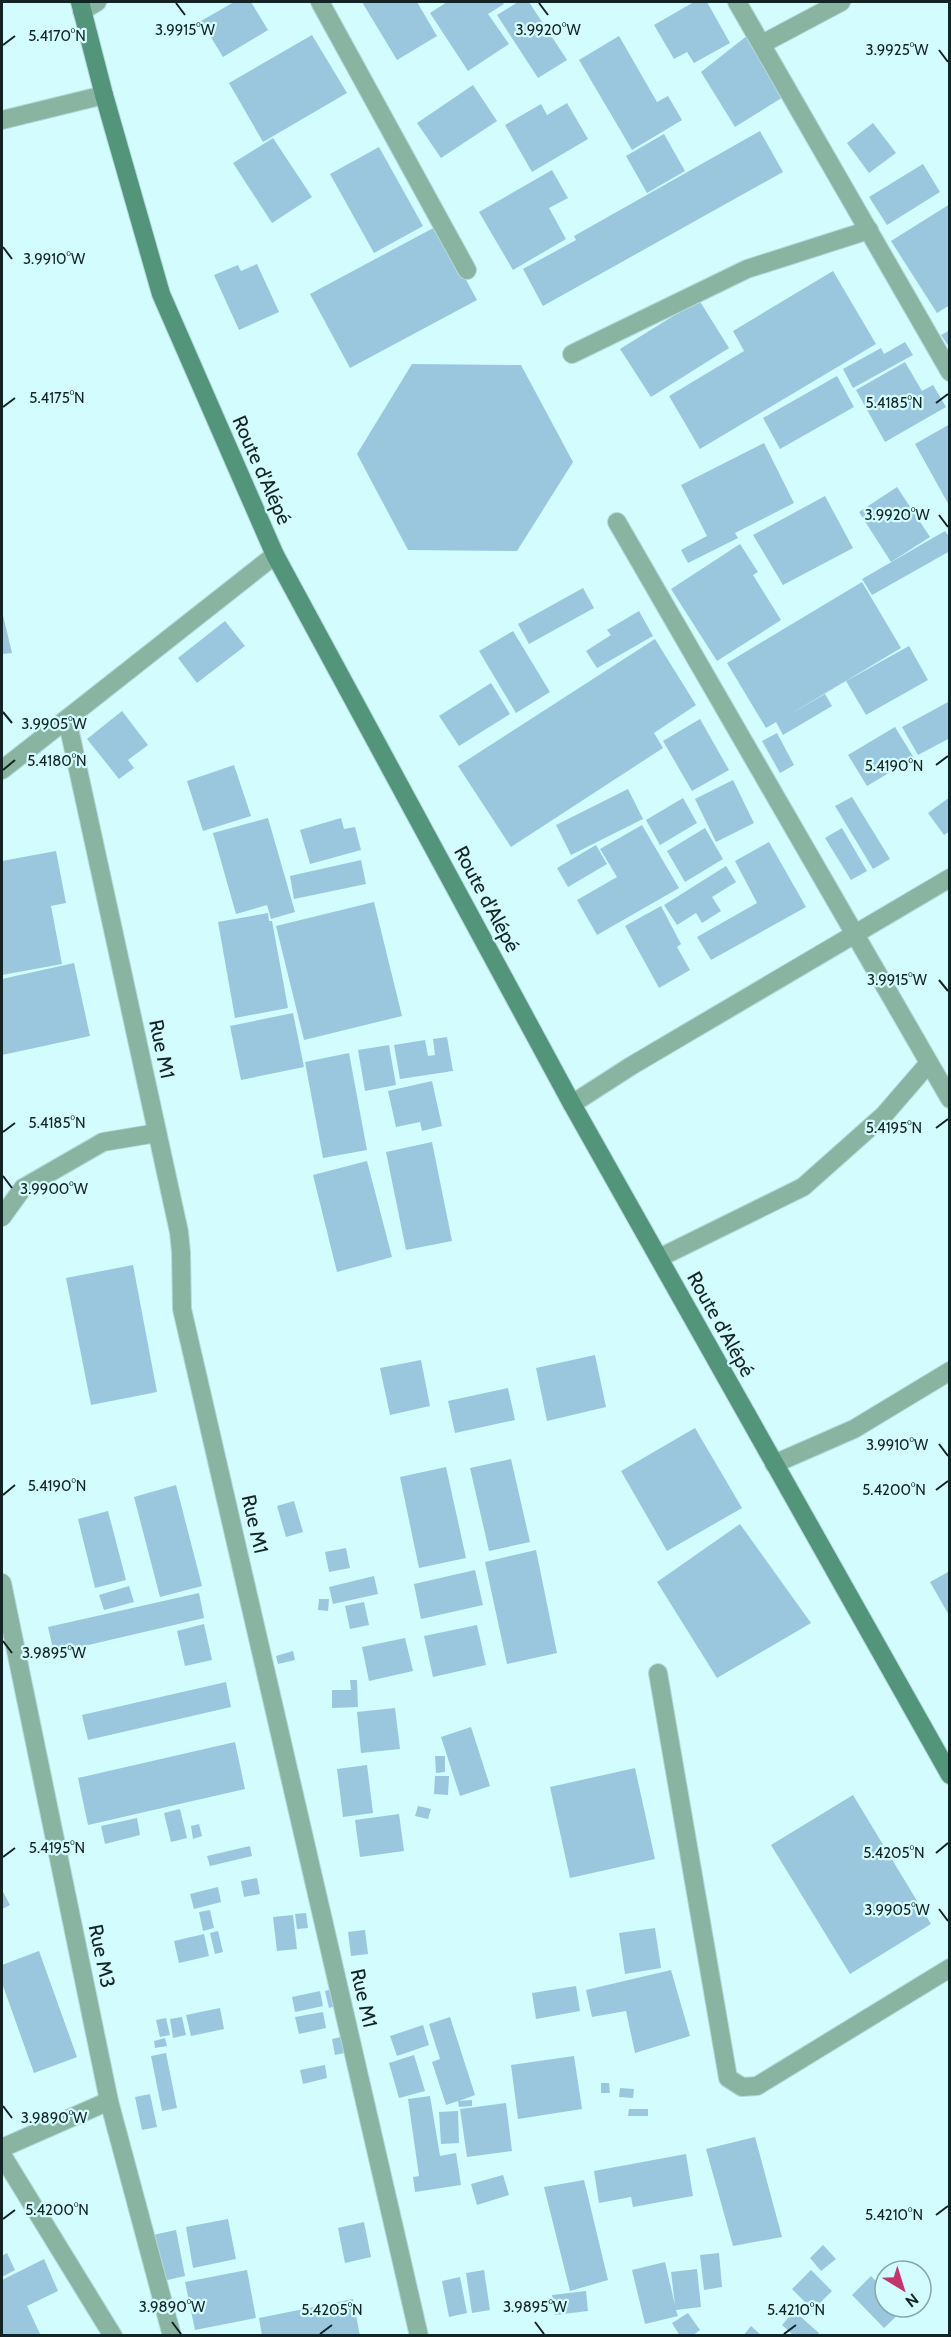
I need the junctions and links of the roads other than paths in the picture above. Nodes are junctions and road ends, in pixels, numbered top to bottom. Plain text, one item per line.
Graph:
1 (320, 2) edge
2 (737, 2) edge
3 (841, 2) edge
4 (86, 5) edge
5 (762, 44) junction
6 (104, 95) junction
7 (2, 120) edge
8 (868, 231) junction
9 (467, 270) dead end
10 (572, 354) dead end
11 (950, 372) edge
12 (617, 522) dead end
13 (275, 555) junction
14 (67, 720) junction
15 (2, 770) edge
16 (950, 878) edge
17 (854, 934) junction
18 (929, 1063) junction
19 (950, 1099) edge
20 (572, 1104) junction
21 (157, 1133) junction
22 (2, 1216) edge
23 (659, 1258) junction
24 (950, 1371) edge
25 (774, 1464) junction
26 (2, 1583) edge
27 (658, 1673) dead end
28 (950, 1775) edge
29 (950, 1968) edge
30 (109, 2101) junction
31 (2, 2148) edge
32 (2, 2155) edge
33 (113, 2336) edge
34 (172, 2336) edge
35 (419, 2336) edge

1 - 9 street
2 - 5 street
3 - 5 street
4 - 6 main road, Route d'Alépé
5 - 8 street
6 - 7 street
6 - 13 main road, Route d'Alépé
8 - 10 street
8 - 11 street
12 - 17 street
13 - 14 street
13 - 20 main road, Route d'Alépé
14 - 15 street
14 - 21 street, Rue M1
16 - 17 street
17 - 18 street
17 - 20 street
18 - 19 street
18 - 23 street
20 - 23 main road, Route d'Alépé
21 - 22 street
21 - 35 street, Rue M1
23 - 25 main road, Route d'Alépé
24 - 25 street
25 - 28 main road, Route d'Alépé
26 - 30 street, Rue M3
27 - 29 street
30 - 31 street
30 - 34 street, Rue M3
32 - 33 street

